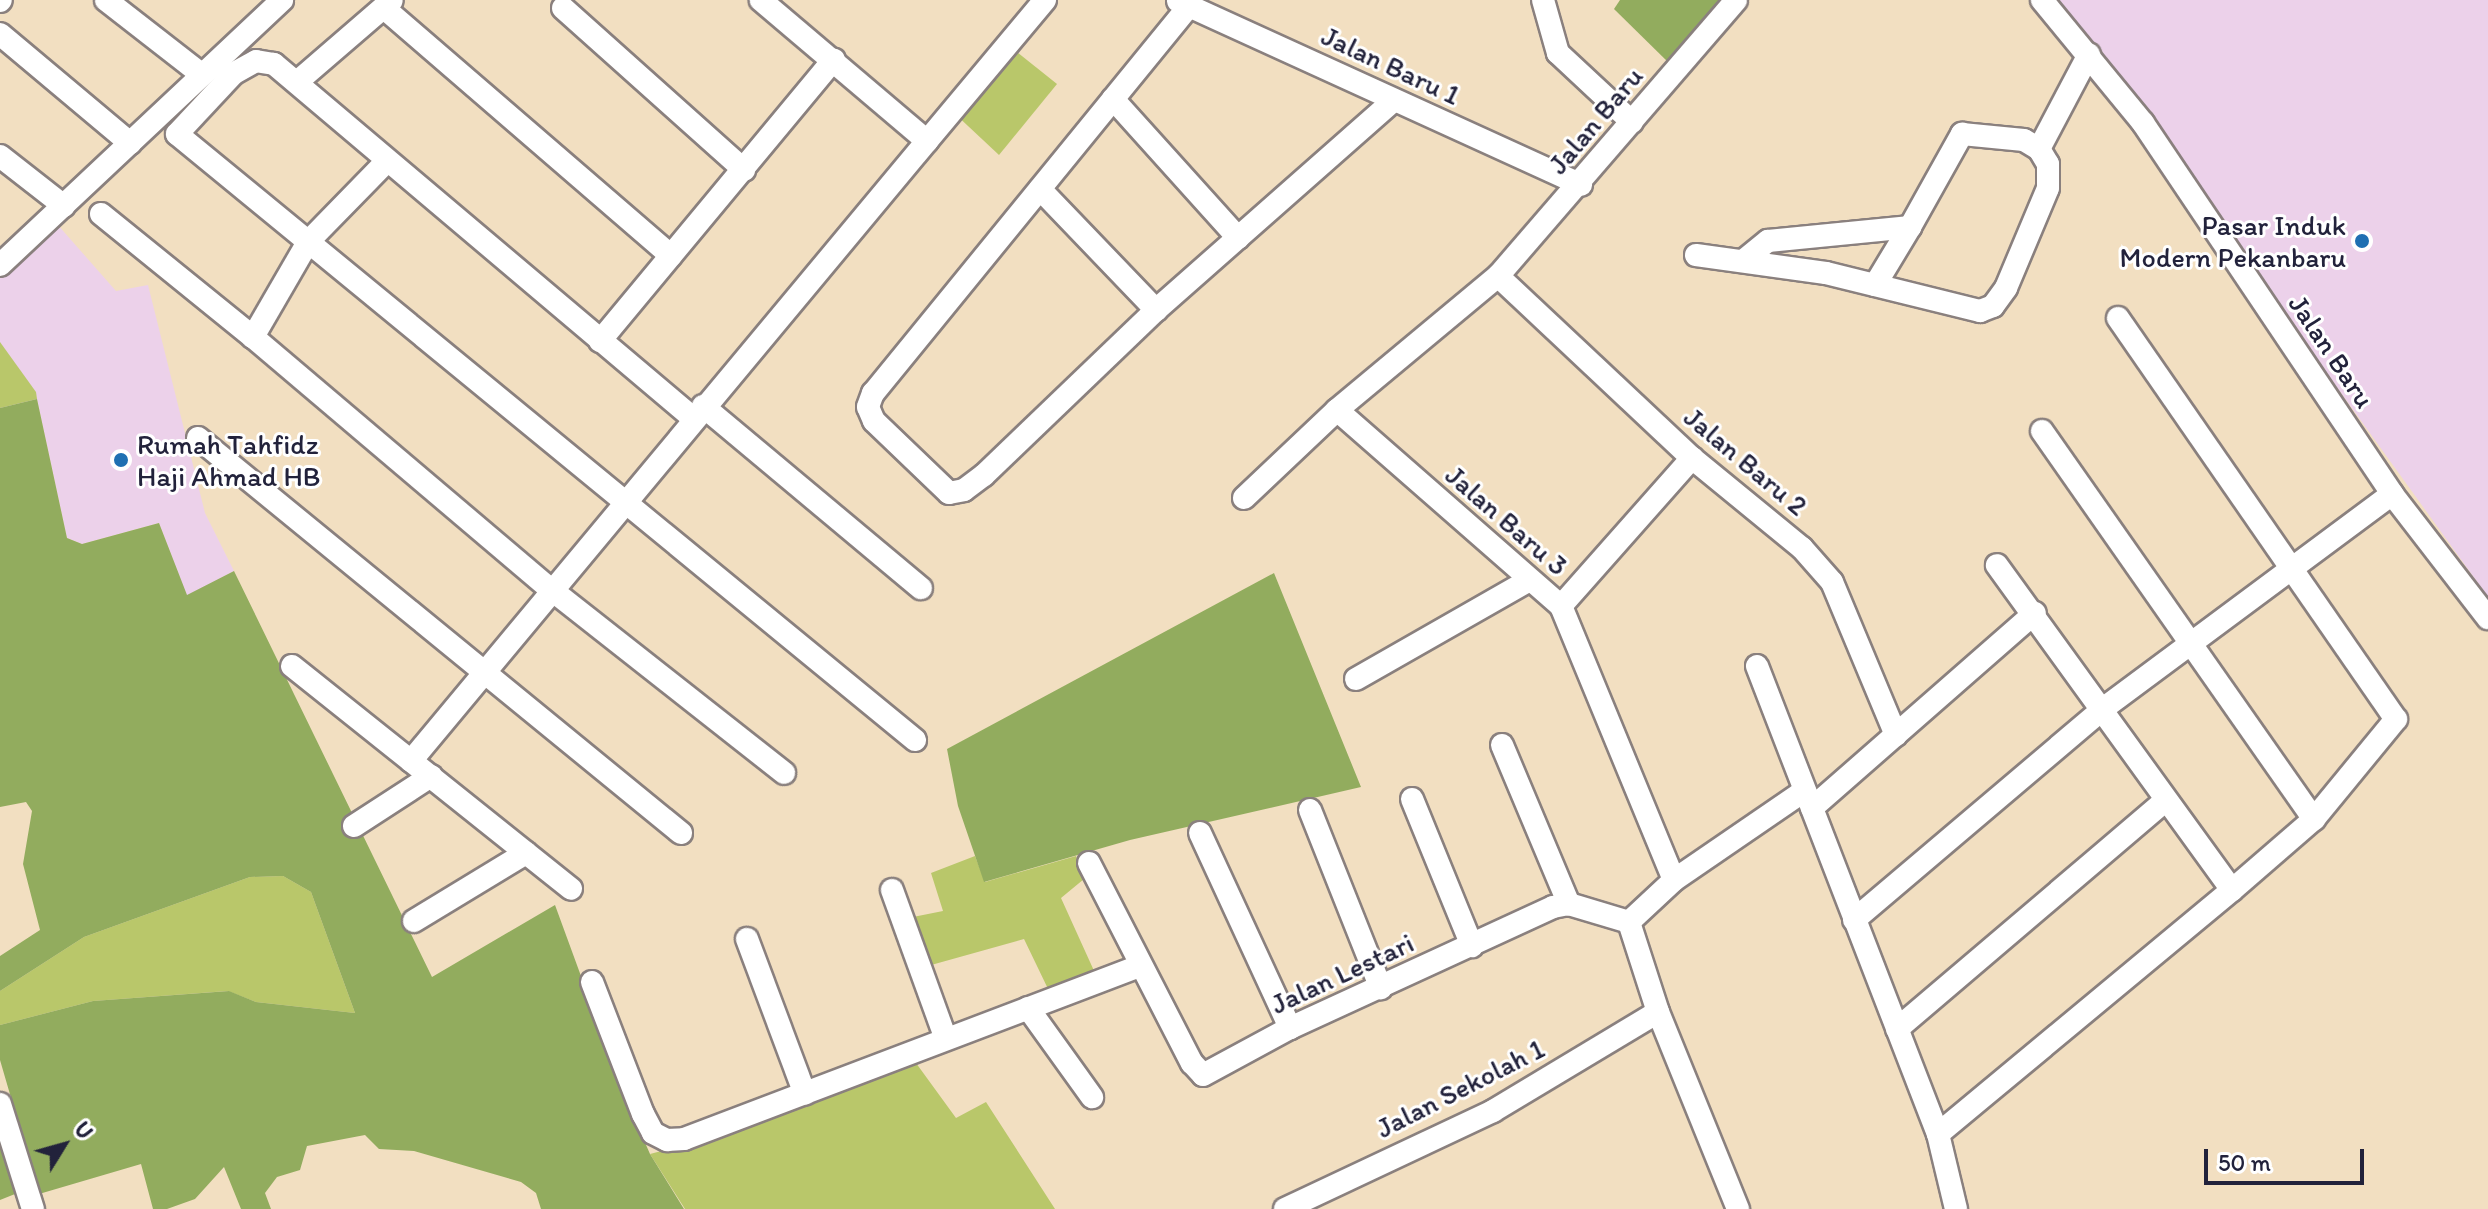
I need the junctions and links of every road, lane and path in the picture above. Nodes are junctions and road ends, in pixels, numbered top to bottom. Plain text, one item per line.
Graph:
1 (106, 0) edge
2 (761, 0) edge
3 (1045, 0) edge
4 (1543, 0) edge
5 (1736, 0) edge
6 (2042, 0) edge
7 (274, 3) edge
8 (1183, 3) edge
9 (388, 4) edge
10 (563, 8) dead end
11 (0, 34) edge
12 (2089, 54) junction
13 (834, 59) junction
14 (201, 74) junction
15 (297, 82) junction
16 (1113, 99) junction
17 (1394, 100) junction
18 (1632, 122) junction
19 (927, 141) junction
20 (130, 143) junction
21 (2039, 149) junction
22 (0, 156) edge
23 (386, 162) junction
24 (744, 170) junction
25 (1581, 185) junction
26 (1040, 189) junction
27 (64, 206) junction
28 (101, 214) dead end
29 (1910, 227) junction
30 (1238, 238) junction
31 (308, 242) junction
32 (1696, 255) dead end
33 (671, 256) junction
34 (1743, 261) junction
35 (0, 265) edge
36 (1498, 276) junction
37 (1875, 285) junction
38 (1156, 310) junction
39 (2118, 318) dead end
40 (253, 337) junction
41 (600, 341) junction
42 (1337, 410) junction
43 (698, 412) junction
44 (2042, 431) dead end
45 (198, 438) dead end
46 (1692, 458) junction
47 (2392, 494) junction
48 (1244, 498) dead end
49 (623, 504) junction
50 (1997, 565) dead end
51 (2292, 572) junction
52 (1528, 581) junction
53 (921, 588) dead end
54 (553, 591) junction
55 (1561, 606) junction
56 (2035, 613) junction
57 (2488, 618) edge
58 (2192, 640) junction
59 (292, 666) dead end
60 (1757, 666) dead end
61 (486, 674) junction
62 (1356, 679) dead end
63 (2104, 708) junction
64 (1896, 735) junction
65 (915, 740) dead end
66 (1502, 745) dead end
67 (411, 761) junction
68 (784, 773) dead end
69 (431, 776) junction
70 (1412, 799) dead end
71 (1808, 800) junction
72 (2166, 800) junction
73 (1310, 810) dead end
74 (2314, 819) junction
75 (354, 826) dead end
76 (681, 833) dead end
77 (1200, 833) dead end
78 (526, 853) junction
79 (1089, 863) dead end
80 (1674, 880) junction
81 (571, 889) dead end
82 (892, 890) dead end
83 (2232, 890) junction
84 (1569, 904) junction
85 (1854, 920) junction
86 (414, 921) dead end
87 (1629, 922) junction
88 (747, 939) dead end
89 (1472, 946) junction
90 (1140, 966) junction
91 (592, 982) dead end
92 (1381, 988) junction
93 (1028, 1008) junction
94 (1658, 1012) junction
95 (1290, 1028) junction
96 (1897, 1029) junction
97 (946, 1039) junction
98 (805, 1094) junction
99 (1092, 1097) dead end
100 (0, 1104) edge
101 (1938, 1134) junction
102 (1950, 1206) edge
103 (33, 1209) edge
104 (1285, 1209) edge
105 (1738, 1209) edge

1 - 14 street
2 - 13 street
3 - 19 street
4 - 18 street
5 - 18 street, Jalan Baru
6 - 12 street, Jalan Baru
7 - 14 street
8 - 16 street
8 - 17 street, Jalan Baru 1
9 - 15 street
9 - 33 street
10 - 24 street
11 - 20 street
12 - 21 street
12 - 47 street, Jalan Baru
13 - 19 street
13 - 24 street
14 - 20 street
15 - 23 street
15 - 31 street
16 - 26 street
16 - 30 street
17 - 25 street, Jalan Baru 1
17 - 30 street
18 - 25 street, Jalan Baru
19 - 43 street
20 - 27 street
21 - 29 street
21 - 37 street
22 - 27 street
23 - 31 street
23 - 41 street
24 - 33 street
25 - 36 street, Jalan Baru
26 - 38 street
26 - 38 street
27 - 35 street
28 - 40 street
29 - 34 street
29 - 37 street
30 - 38 street
31 - 40 street
31 - 49 street
32 - 34 street
33 - 41 street
34 - 37 street
36 - 42 street, Jalan Baru
36 - 46 street, Jalan Baru 2
39 - 51 street
40 - 54 street
41 - 43 street
42 - 48 street, Jalan Baru
42 - 52 street, Jalan Baru 3
43 - 49 street
43 - 53 street
44 - 58 street
45 - 61 street
46 - 55 street
46 - 64 street, Jalan Baru 2
47 - 51 street
47 - 57 street, Jalan Baru
49 - 54 street
49 - 65 street
50 - 56 street
51 - 58 street
51 - 74 street
52 - 55 street, Jalan Baru 3
52 - 62 street
54 - 61 street
54 - 68 street
55 - 80 street, Jalan Baru 3
56 - 63 street
56 - 64 street
58 - 63 street
58 - 74 street
59 - 67 street
60 - 71 street
61 - 67 street
61 - 76 street
63 - 72 street
63 - 85 street
64 - 71 street
66 - 84 street
67 - 69 street
69 - 75 street
69 - 78 street
70 - 89 street
71 - 80 street
71 - 85 street
72 - 83 street
72 - 96 street
73 - 92 street
74 - 83 street
77 - 95 street
78 - 81 street
78 - 86 street
79 - 90 street
80 - 87 street
82 - 97 street
83 - 101 street
84 - 87 street
84 - 89 street, Jalan Lestari
85 - 96 street
87 - 94 street
88 - 98 street
89 - 92 street, Jalan Lestari
90 - 93 street
90 - 95 street, Jalan Lestari
91 - 98 street
92 - 95 street, Jalan Lestari
93 - 97 street
93 - 99 street
94 - 104 street, Jalan Sekolah 1
94 - 105 street
96 - 101 street
97 - 98 street
100 - 103 street
101 - 102 street

